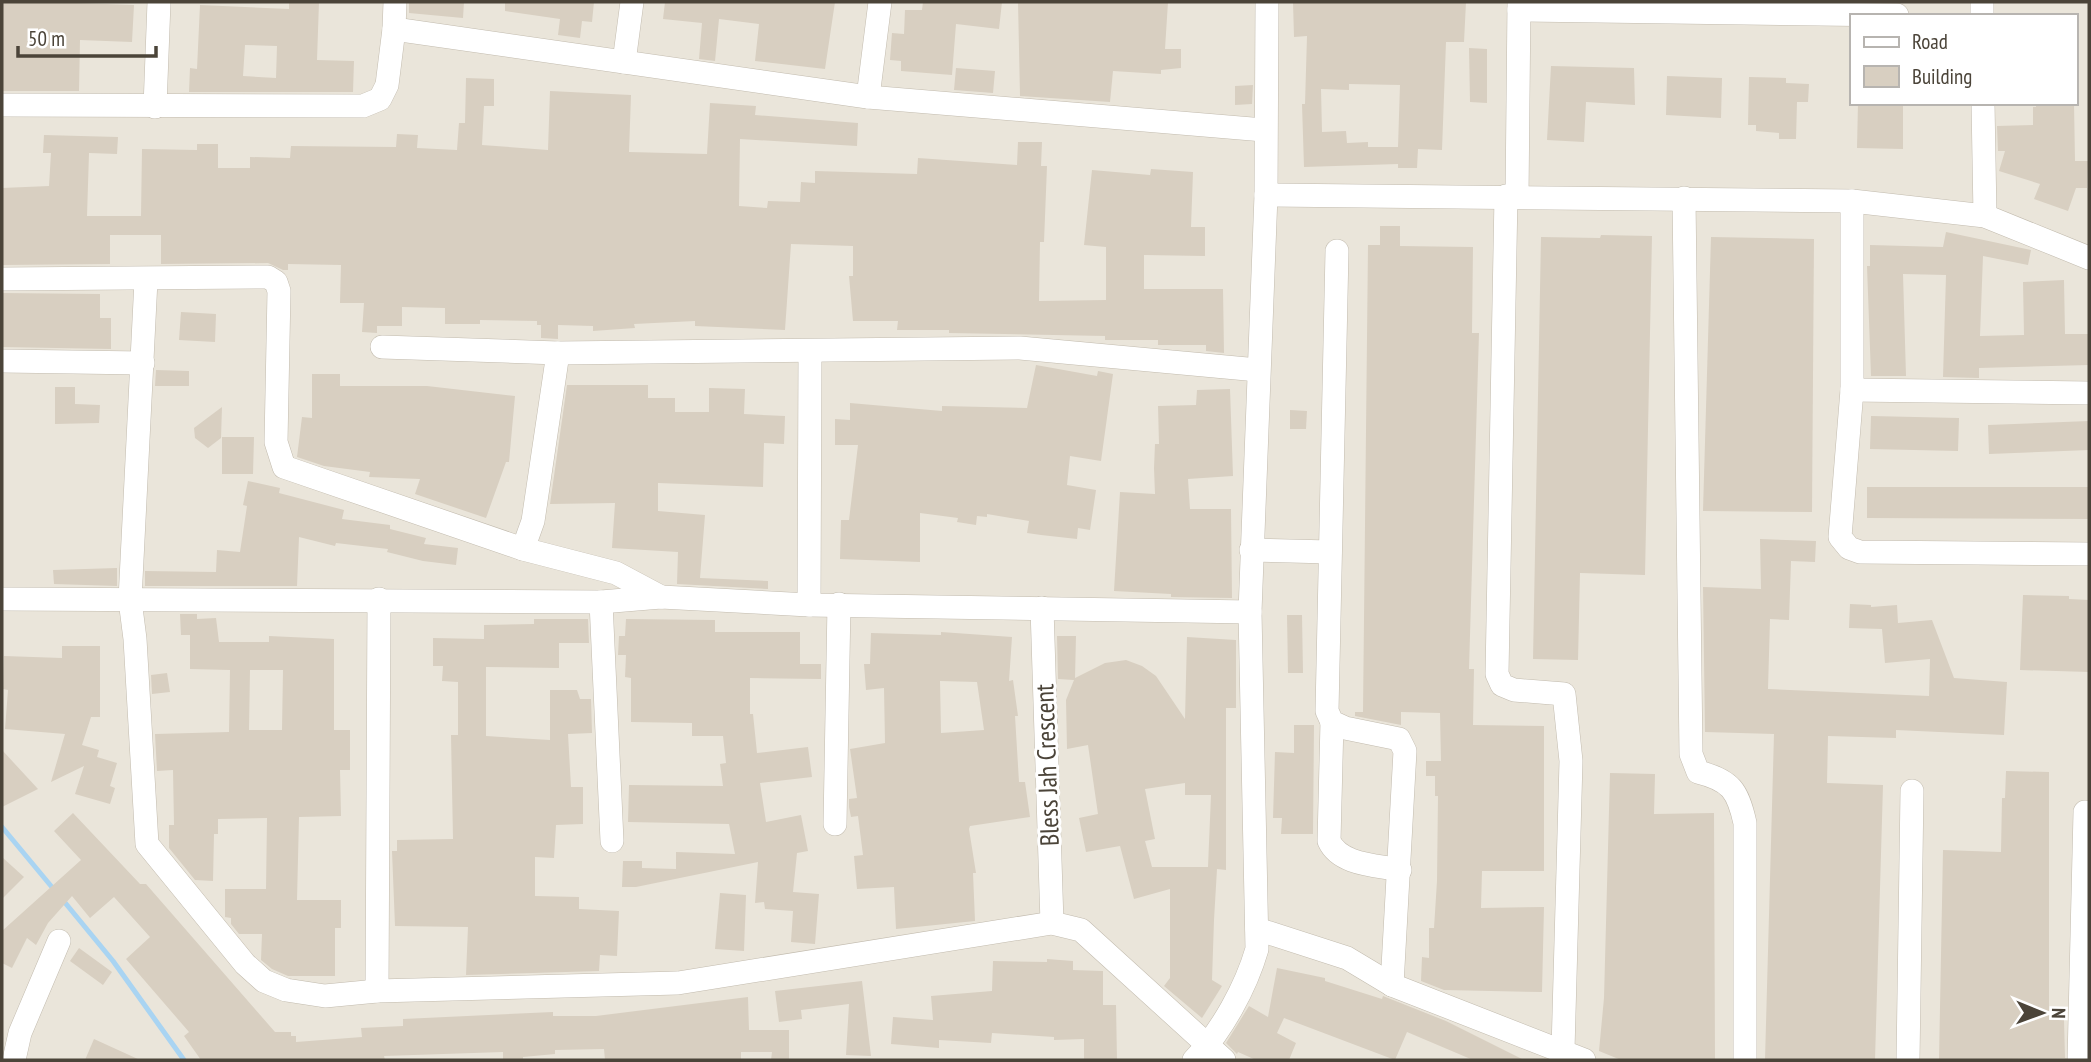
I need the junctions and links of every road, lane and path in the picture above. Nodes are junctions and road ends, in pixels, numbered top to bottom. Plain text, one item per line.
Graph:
1 (159, 2) edge
2 (395, 2) edge
3 (632, 2) edge
4 (880, 2) edge
5 (1267, 2) edge
6 (1519, 6) edge
7 (1855, 14) edge
8 (394, 29) junction
9 (624, 62) junction
10 (868, 97) junction
11 (2, 105) edge
12 (1983, 105) edge
13 (155, 107) junction
14 (1264, 130) junction
15 (1266, 195) junction
16 (1512, 196) junction
17 (1684, 198) junction
18 (1852, 201) junction
19 (1985, 216) junction
20 (1337, 251) dead end
21 (2089, 258) edge
22 (2, 279) edge
23 (146, 280) junction
24 (382, 347) dead end
25 (810, 352) junction
26 (558, 354) junction
27 (2, 361) edge
28 (143, 363) junction
29 (1258, 370) junction
30 (1852, 390) junction
31 (2089, 393) edge
32 (523, 549) junction
33 (1251, 550) junction
34 (1330, 552) junction
35 (2089, 554) edge
36 (661, 597) junction
37 (2, 599) edge
38 (379, 599) junction
39 (130, 600) junction
40 (601, 602) junction
41 (839, 604) junction
42 (809, 605) junction
43 (1042, 608) junction
44 (1250, 612) junction
45 (1332, 722) junction
46 (1912, 791) dead end
47 (2089, 813) edge
48 (835, 824) dead end
49 (612, 841) dead end
50 (1400, 870) junction
51 (1052, 923) junction
52 (1257, 929) junction
53 (59, 941) dead end
54 (1392, 985) junction
55 (377, 991) junction
56 (1563, 1050) junction
57 (1209, 1055) edge
58 (14, 1060) edge
59 (1584, 1060) edge
60 (1745, 1060) edge
61 (1908, 1060) edge
62 (2079, 1060) edge

1 - 13 street
2 - 8 street
3 - 9 street
4 - 10 street
5 - 14 street
6 - 7 street
6 - 16 street
8 - 9 street
8 - 13 street
9 - 10 street
10 - 14 street
11 - 13 street
12 - 19 street
14 - 15 street
15 - 16 street
15 - 29 street
16 - 17 street
16 - 56 street
17 - 18 street
17 - 60 street
18 - 19 street
18 - 30 street
19 - 21 street
20 - 34 street
22 - 23 street
23 - 28 street
23 - 32 street
24 - 26 street
25 - 26 street
25 - 29 street
25 - 42 street
26 - 32 street
27 - 28 street
28 - 39 street
29 - 33 street
30 - 31 street
30 - 35 street
32 - 36 street
33 - 34 street
33 - 44 street
34 - 45 street
36 - 40 street
36 - 42 street
37 - 39 street
38 - 39 street
38 - 40 street
38 - 55 street
39 - 55 street
40 - 49 street
41 - 42 street
41 - 43 street
41 - 48 street
43 - 44 street
43 - 51 street, Bless Jah Crescent
44 - 52 street
45 - 50 street
45 - 50 street
46 - 61 street
47 - 62 street
50 - 54 street
51 - 55 street
51 - 57 street
52 - 54 street
52 - 57 street
53 - 58 street
54 - 56 street
56 - 59 street

